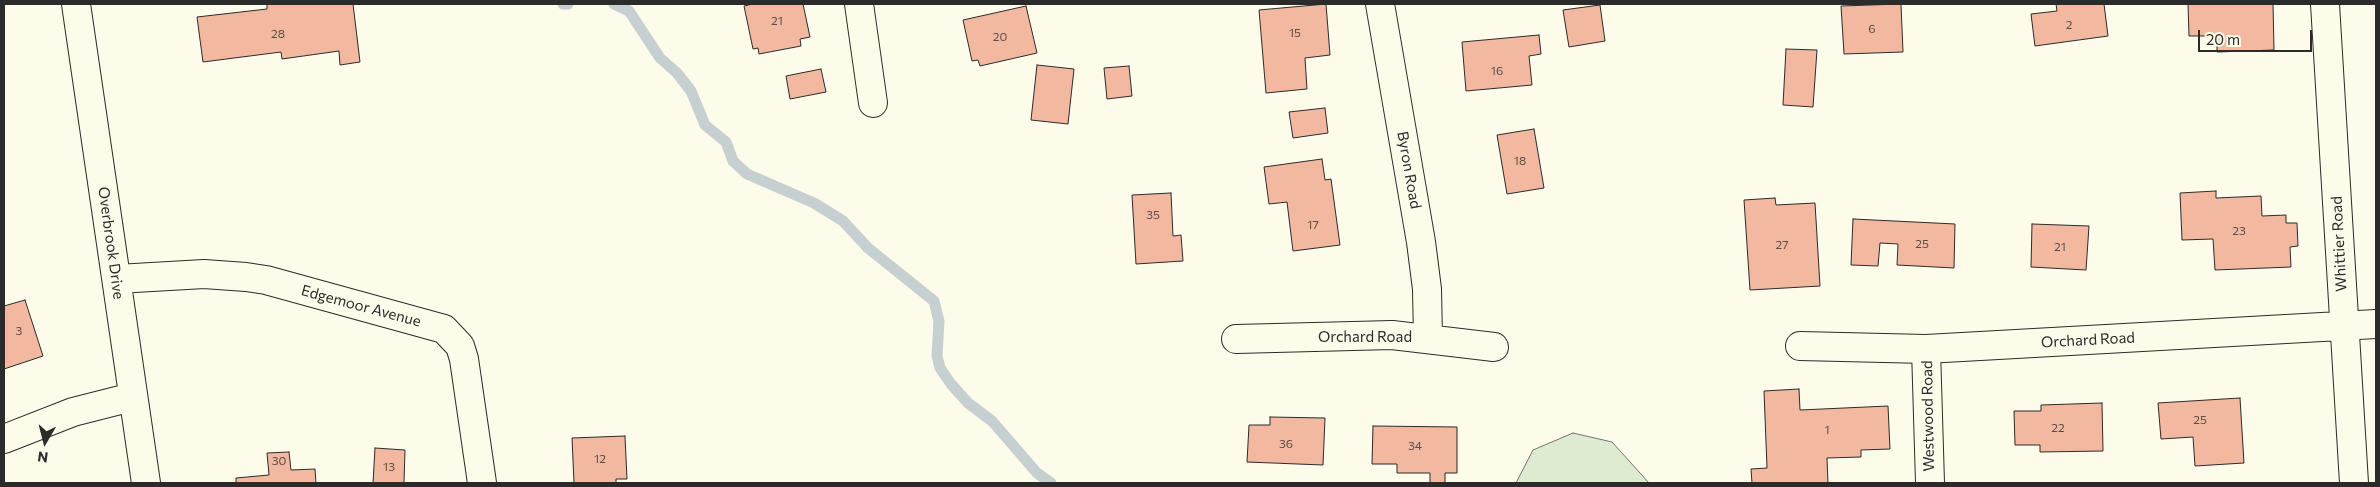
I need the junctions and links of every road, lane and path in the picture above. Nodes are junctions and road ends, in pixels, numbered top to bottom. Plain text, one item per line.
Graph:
1 (76, 4) edge
2 (859, 4) edge
3 (1380, 4) edge
4 (2325, 4) edge
5 (873, 104) dead end
6 (117, 279) junction
7 (2376, 324) edge
8 (2343, 326) junction
9 (1428, 338) junction
10 (1236, 339) dead end
11 (1494, 346) dead end
12 (1800, 346) dead end
13 (1926, 348) junction
14 (132, 397) junction
15 (4, 439) edge
16 (146, 483) edge
17 (482, 483) edge
18 (1930, 483) edge
19 (2354, 483) edge

1 - 6 street, Overbrook Drive
2 - 5 street
3 - 9 street, Byron Road
4 - 8 street, Whittier Road
6 - 14 street, Overbrook Drive
6 - 17 street, Edgemoor Avenue
7 - 8 street, Orchard Road
8 - 13 street, Orchard Road
8 - 19 street, Whittier Road
9 - 10 street, Orchard Road
9 - 11 street, Orchard Road
12 - 13 street, Orchard Road
13 - 18 street, Westwood Road
14 - 15 street
14 - 16 street, Overbrook Drive

